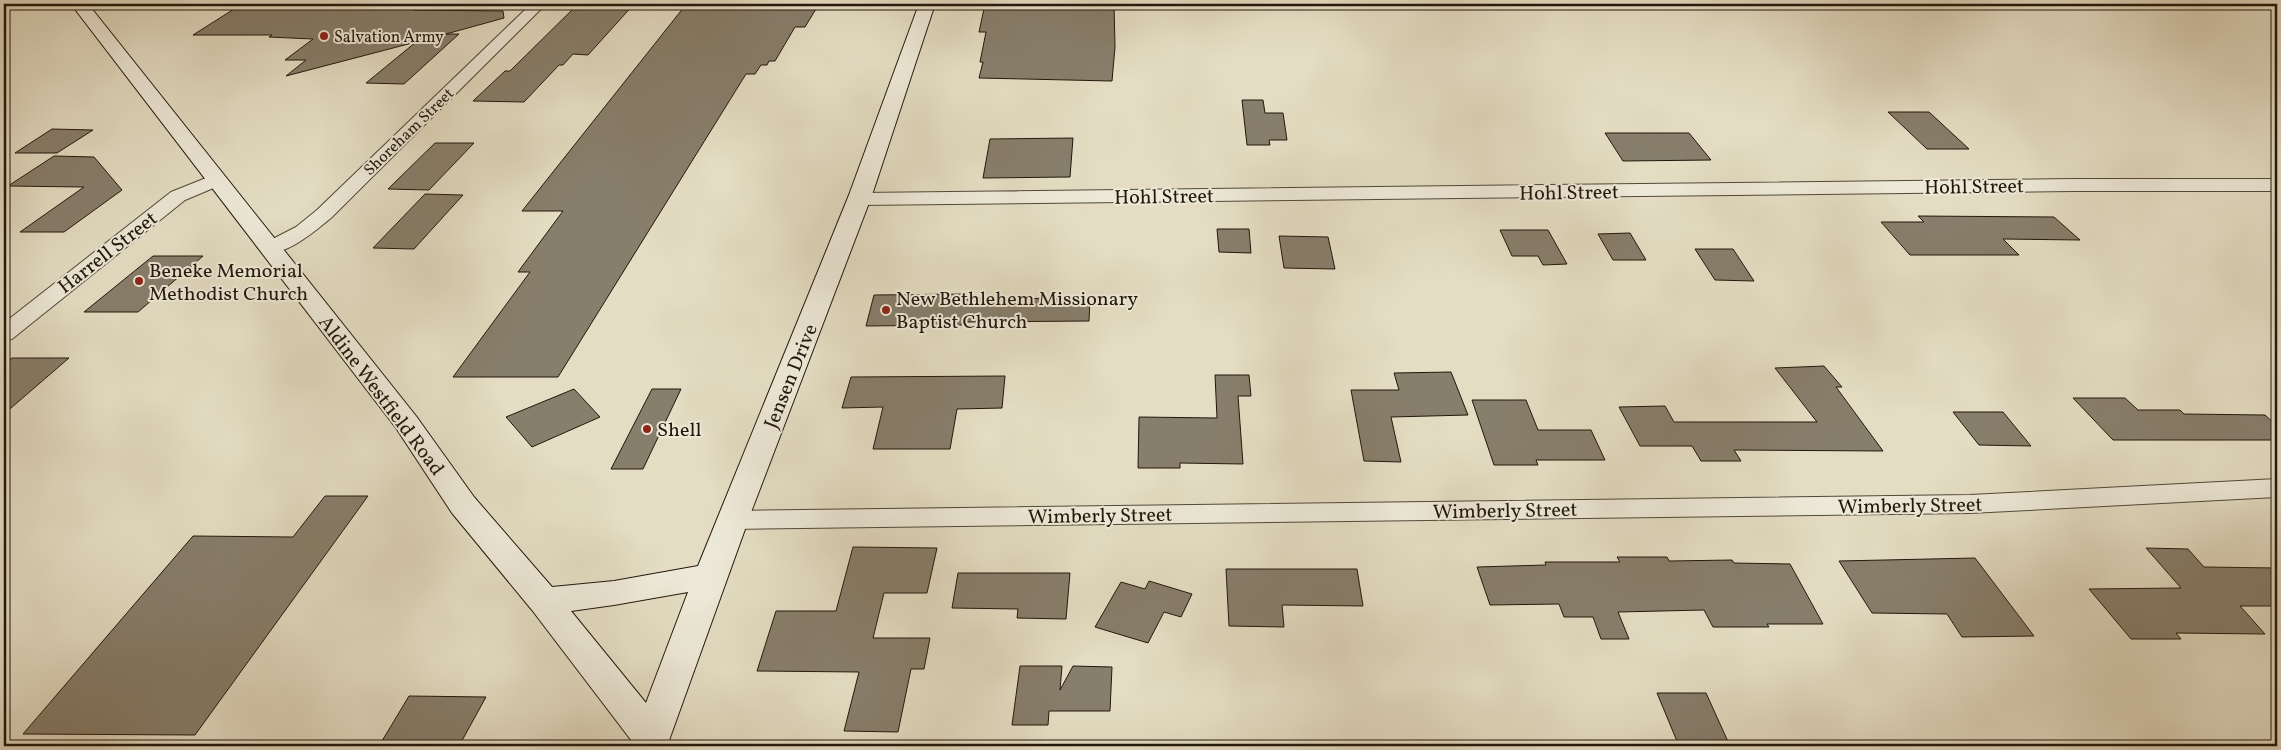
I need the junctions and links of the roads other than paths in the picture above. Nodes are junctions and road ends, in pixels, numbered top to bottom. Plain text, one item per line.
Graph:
1 (79, 4) edge
2 (539, 4) edge
3 (927, 4) edge
4 (216, 180) junction
5 (2277, 185) edge
6 (860, 199) junction
7 (270, 248) junction
8 (4, 334) edge
9 (2277, 488) edge
10 (732, 520) junction
11 (710, 576) junction
12 (544, 601) junction
13 (649, 742) edge

1 - 4 main road, Aldine Westfield Road
2 - 7 street, Shoreham Street
3 - 6 main road, Jensen Drive
4 - 7 main road, Aldine Westfield Road
4 - 8 street, Harrell Street
5 - 6 street, Hohl Street
6 - 10 main road, Jensen Drive
7 - 12 main road, Aldine Westfield Road
9 - 10 street, Wimberly Street
10 - 11 main road, Jensen Drive
11 - 12 main road
11 - 13 main road, Jensen Drive
12 - 13 main road, Aldine Westfield Road

